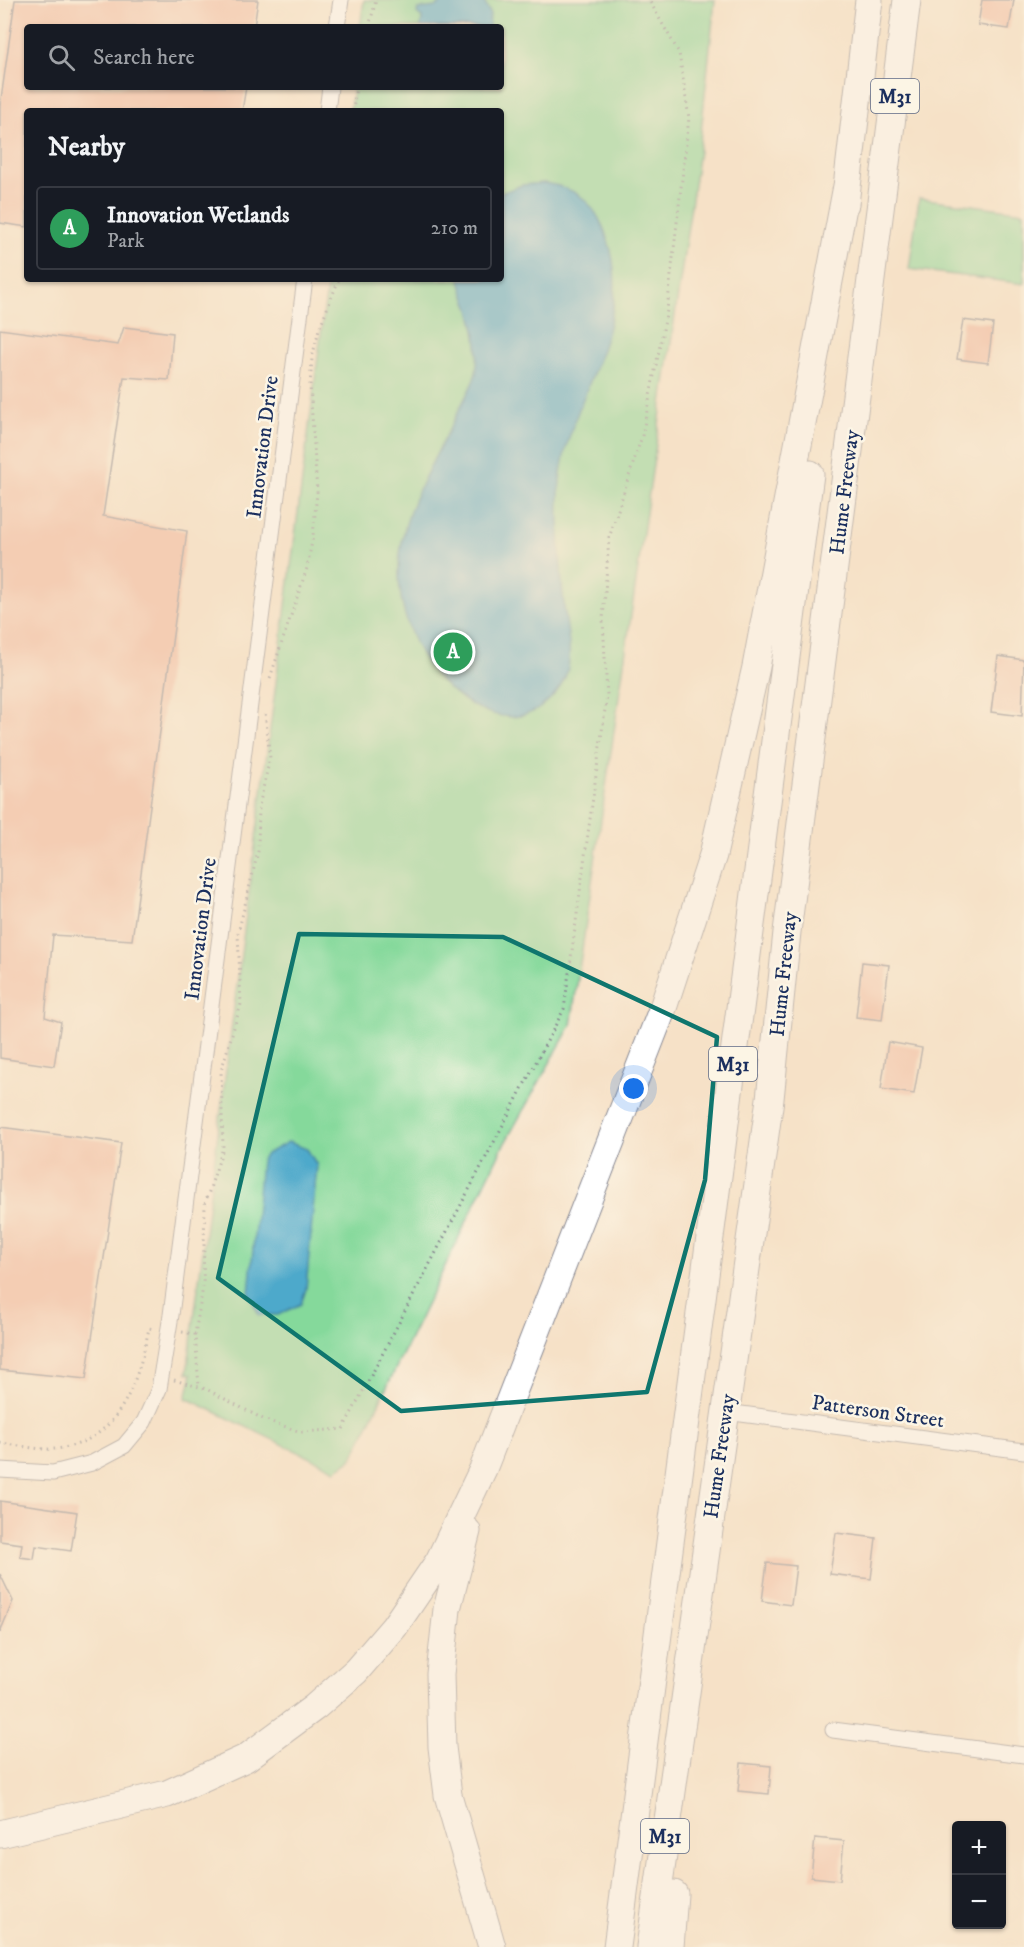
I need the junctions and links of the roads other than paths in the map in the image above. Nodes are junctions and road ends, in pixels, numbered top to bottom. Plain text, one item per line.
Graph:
1 (341, 0) edge
2 (869, 0) edge
3 (907, 0) edge
4 (337, 24) edge
5 (330, 90) edge
6 (327, 108) edge
7 (847, 186) junction
8 (305, 282) edge
9 (726, 1412) junction
10 (1024, 1451) edge
11 (483, 1469) junction
12 (0, 1470) edge
13 (680, 1725) junction
14 (833, 1730) dead end
15 (1024, 1755) edge
16 (3, 1834) edge
17 (492, 1947) edge
18 (617, 1947) edge
19 (650, 1947) edge
20 (670, 1947) edge

1 - 4 street
2 - 7 highway, Hume Freeway / M31
3 - 9 highway, Hume Freeway / M31
5 - 6 street
7 - 11 highway
7 - 18 highway, Hume Freeway / M31
8 - 12 street, Innovation Drive
9 - 10 street, Patterson Street
9 - 13 highway, Hume Freeway / M31
11 - 16 highway
11 - 17 highway
13 - 19 highway, Hume Freeway / M31
13 - 20 highway
14 - 15 street

